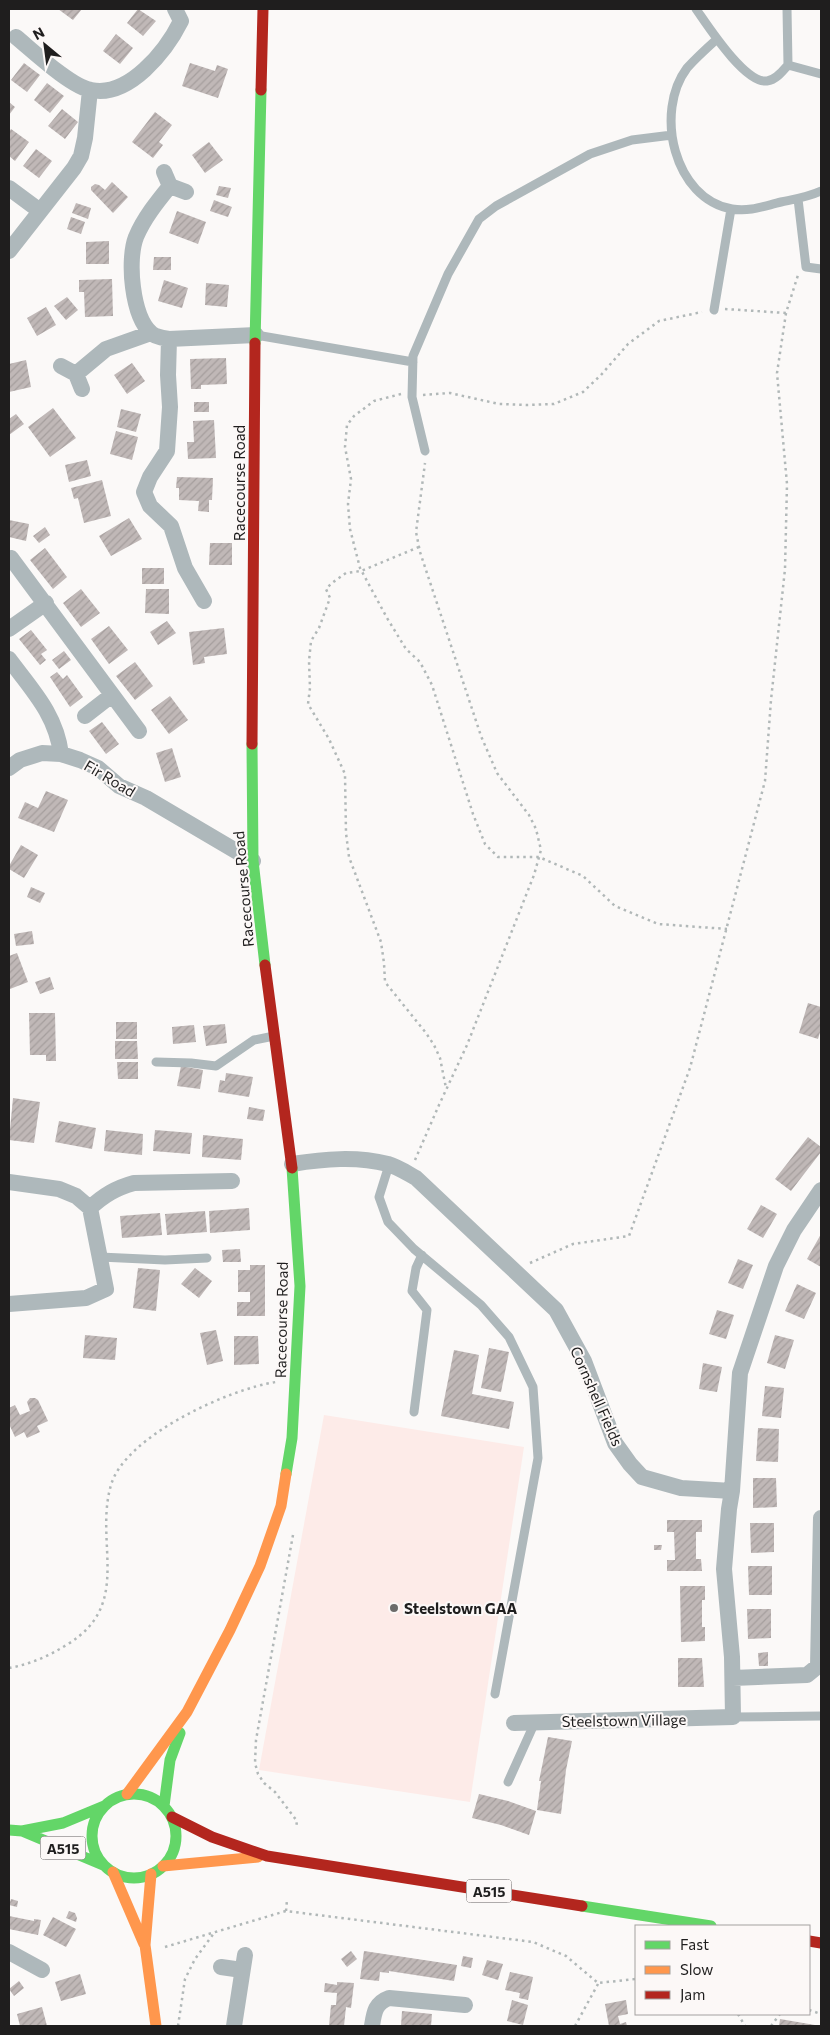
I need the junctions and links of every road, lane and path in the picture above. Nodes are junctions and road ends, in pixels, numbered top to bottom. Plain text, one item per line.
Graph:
1 (175, 9) edge
2 (263, 9) edge
3 (696, 9) edge
4 (788, 9) edge
5 (16, 37) dead end
6 (717, 39) junction
7 (788, 65) junction
8 (821, 74) edge
9 (90, 90) junction
10 (672, 135) junction
11 (9, 188) edge
12 (821, 191) edge
13 (186, 192) dead end
14 (798, 199) junction
15 (731, 209) junction
16 (40, 211) junction
17 (9, 250) edge
18 (806, 267) junction
19 (821, 269) edge
20 (714, 310) junction
21 (786, 313) junction
22 (151, 333) junction
23 (256, 335) junction
24 (169, 339) junction
25 (413, 362) junction
26 (61, 366) dead end
27 (412, 394) junction
28 (425, 451) joint
29 (419, 547) junction
30 (11, 558) dead end
31 (361, 571) junction
32 (204, 601) dead end
33 (46, 603) junction
34 (9, 629) edge
35 (9, 659) edge
36 (112, 695) junction
37 (85, 716) dead end
38 (139, 731) dead end
39 (61, 754) junction
40 (9, 768) edge
41 (539, 857) junction
42 (253, 861) junction
43 (727, 930) junction
44 (274, 1036) junction
45 (156, 1062) dead end
46 (446, 1090) junction
47 (292, 1164) junction
48 (389, 1164) junction
49 (406, 1173) junction
50 (232, 1181) dead end
51 (9, 1182) edge
52 (821, 1190) edge
53 (90, 1208) junction
54 (422, 1255) junction
55 (100, 1257) junction
56 (207, 1258) dead end
57 (518, 1273) junction
58 (9, 1304) edge
59 (295, 1379) junction
60 (414, 1412) dead end
61 (732, 1491) junction
62 (821, 1518) edge
63 (294, 1528) dead end
64 (9, 1668) edge
65 (733, 1678) junction
66 (494, 1694) dead end
67 (187, 1712) junction
68 (821, 1716) edge
69 (733, 1717) junction
70 (535, 1722) junction
71 (514, 1723) dead end
72 (508, 1782) dead end
73 (127, 1794) junction
74 (104, 1806) junction
75 (164, 1806) junction
76 (172, 1817) junction
77 (296, 1828) dead end
78 (9, 1830) edge
79 (22, 1831) junction
80 (267, 1856) junction
81 (103, 1865) junction
82 (163, 1866) junction
83 (113, 1872) junction
84 (151, 1874) junction
85 (287, 1900) dead end
86 (286, 1911) junction
87 (705, 1925) edge
88 (215, 1932) junction
89 (146, 1949) junction
90 (9, 1952) edge
91 (221, 1967) dead end
92 (42, 1970) dead end
93 (635, 1979) edge
94 (598, 1983) junction
95 (465, 2005) dead end
96 (739, 2015) edge
97 (779, 2015) edge
98 (156, 2026) edge
99 (178, 2026) edge
100 (234, 2026) edge
101 (372, 2026) edge
102 (575, 2026) edge
103 (745, 2026) edge
104 (771, 2026) edge

1 - 9 street
2 - 23 main road, Racecourse Road
3 - 6 lane
4 - 7 lane
5 - 9 street
6 - 7 lane
6 - 10 lane
7 - 8 lane
9 - 16 street
10 - 15 lane
10 - 25 lane
11 - 16 street
12 - 14 lane
13 - 22 street
14 - 15 lane
14 - 18 lane
15 - 20 lane
16 - 17 street
18 - 19 lane
18 - 21 path
20 - 21 path
20 - 27 path
21 - 43 path
22 - 24 street
22 - 26 street
23 - 24 street
23 - 25 lane
23 - 42 main road, Racecourse Road
24 - 32 street
25 - 27 lane
27 - 28 lane
27 - 31 path
28 - 29 path
29 - 31 path
29 - 41 path
30 - 33 street
31 - 41 path
31 - 46 path
33 - 34 street
33 - 36 street
35 - 39 street
36 - 37 street
36 - 38 street
39 - 40 street
39 - 42 street, Fir Road
41 - 43 path
41 - 46 path
42 - 44 main road, Racecourse Road
43 - 57 path
44 - 45 lane
44 - 47 main road, Racecourse Road
46 - 49 path
47 - 48 street, Cornshell Fields
47 - 59 main road, Racecourse Road
48 - 49 street, Cornshell Fields
48 - 54 lane
49 - 57 street, Cornshell Fields
50 - 53 street
51 - 53 street
52 - 61 street
53 - 55 street
54 - 60 lane
54 - 66 lane
55 - 56 lane
55 - 58 street
57 - 61 street, Cornshell Fields
59 - 64 path
59 - 67 main road, Racecourse Road
61 - 65 street
62 - 65 street
63 - 77 path
65 - 69 street
67 - 73 main road, Racecourse Road
67 - 75 main road, Racecourse Road
68 - 69 lane
69 - 70 street, Steelstown Village
70 - 71 street, Steelstown Village
70 - 72 lane
73 - 74 main road, A515
73 - 75 main road, A515
74 - 79 main road, A515
74 - 81 main road, A515
75 - 76 main road, A515
76 - 80 main road, A515
76 - 82 main road, A515
78 - 79 main road, A515
79 - 81 main road, A515
80 - 82 main road, A515
80 - 87 main road, A515
81 - 83 main road, A515
82 - 84 main road, A515
83 - 84 main road, A515
83 - 89 main road
84 - 89 main road
85 - 86 path
86 - 88 path
86 - 94 path
88 - 89 path
88 - 99 path
89 - 98 main road
90 - 92 street
91 - 100 street
93 - 94 path
94 - 102 path
95 - 101 street
96 - 103 path
97 - 104 path

